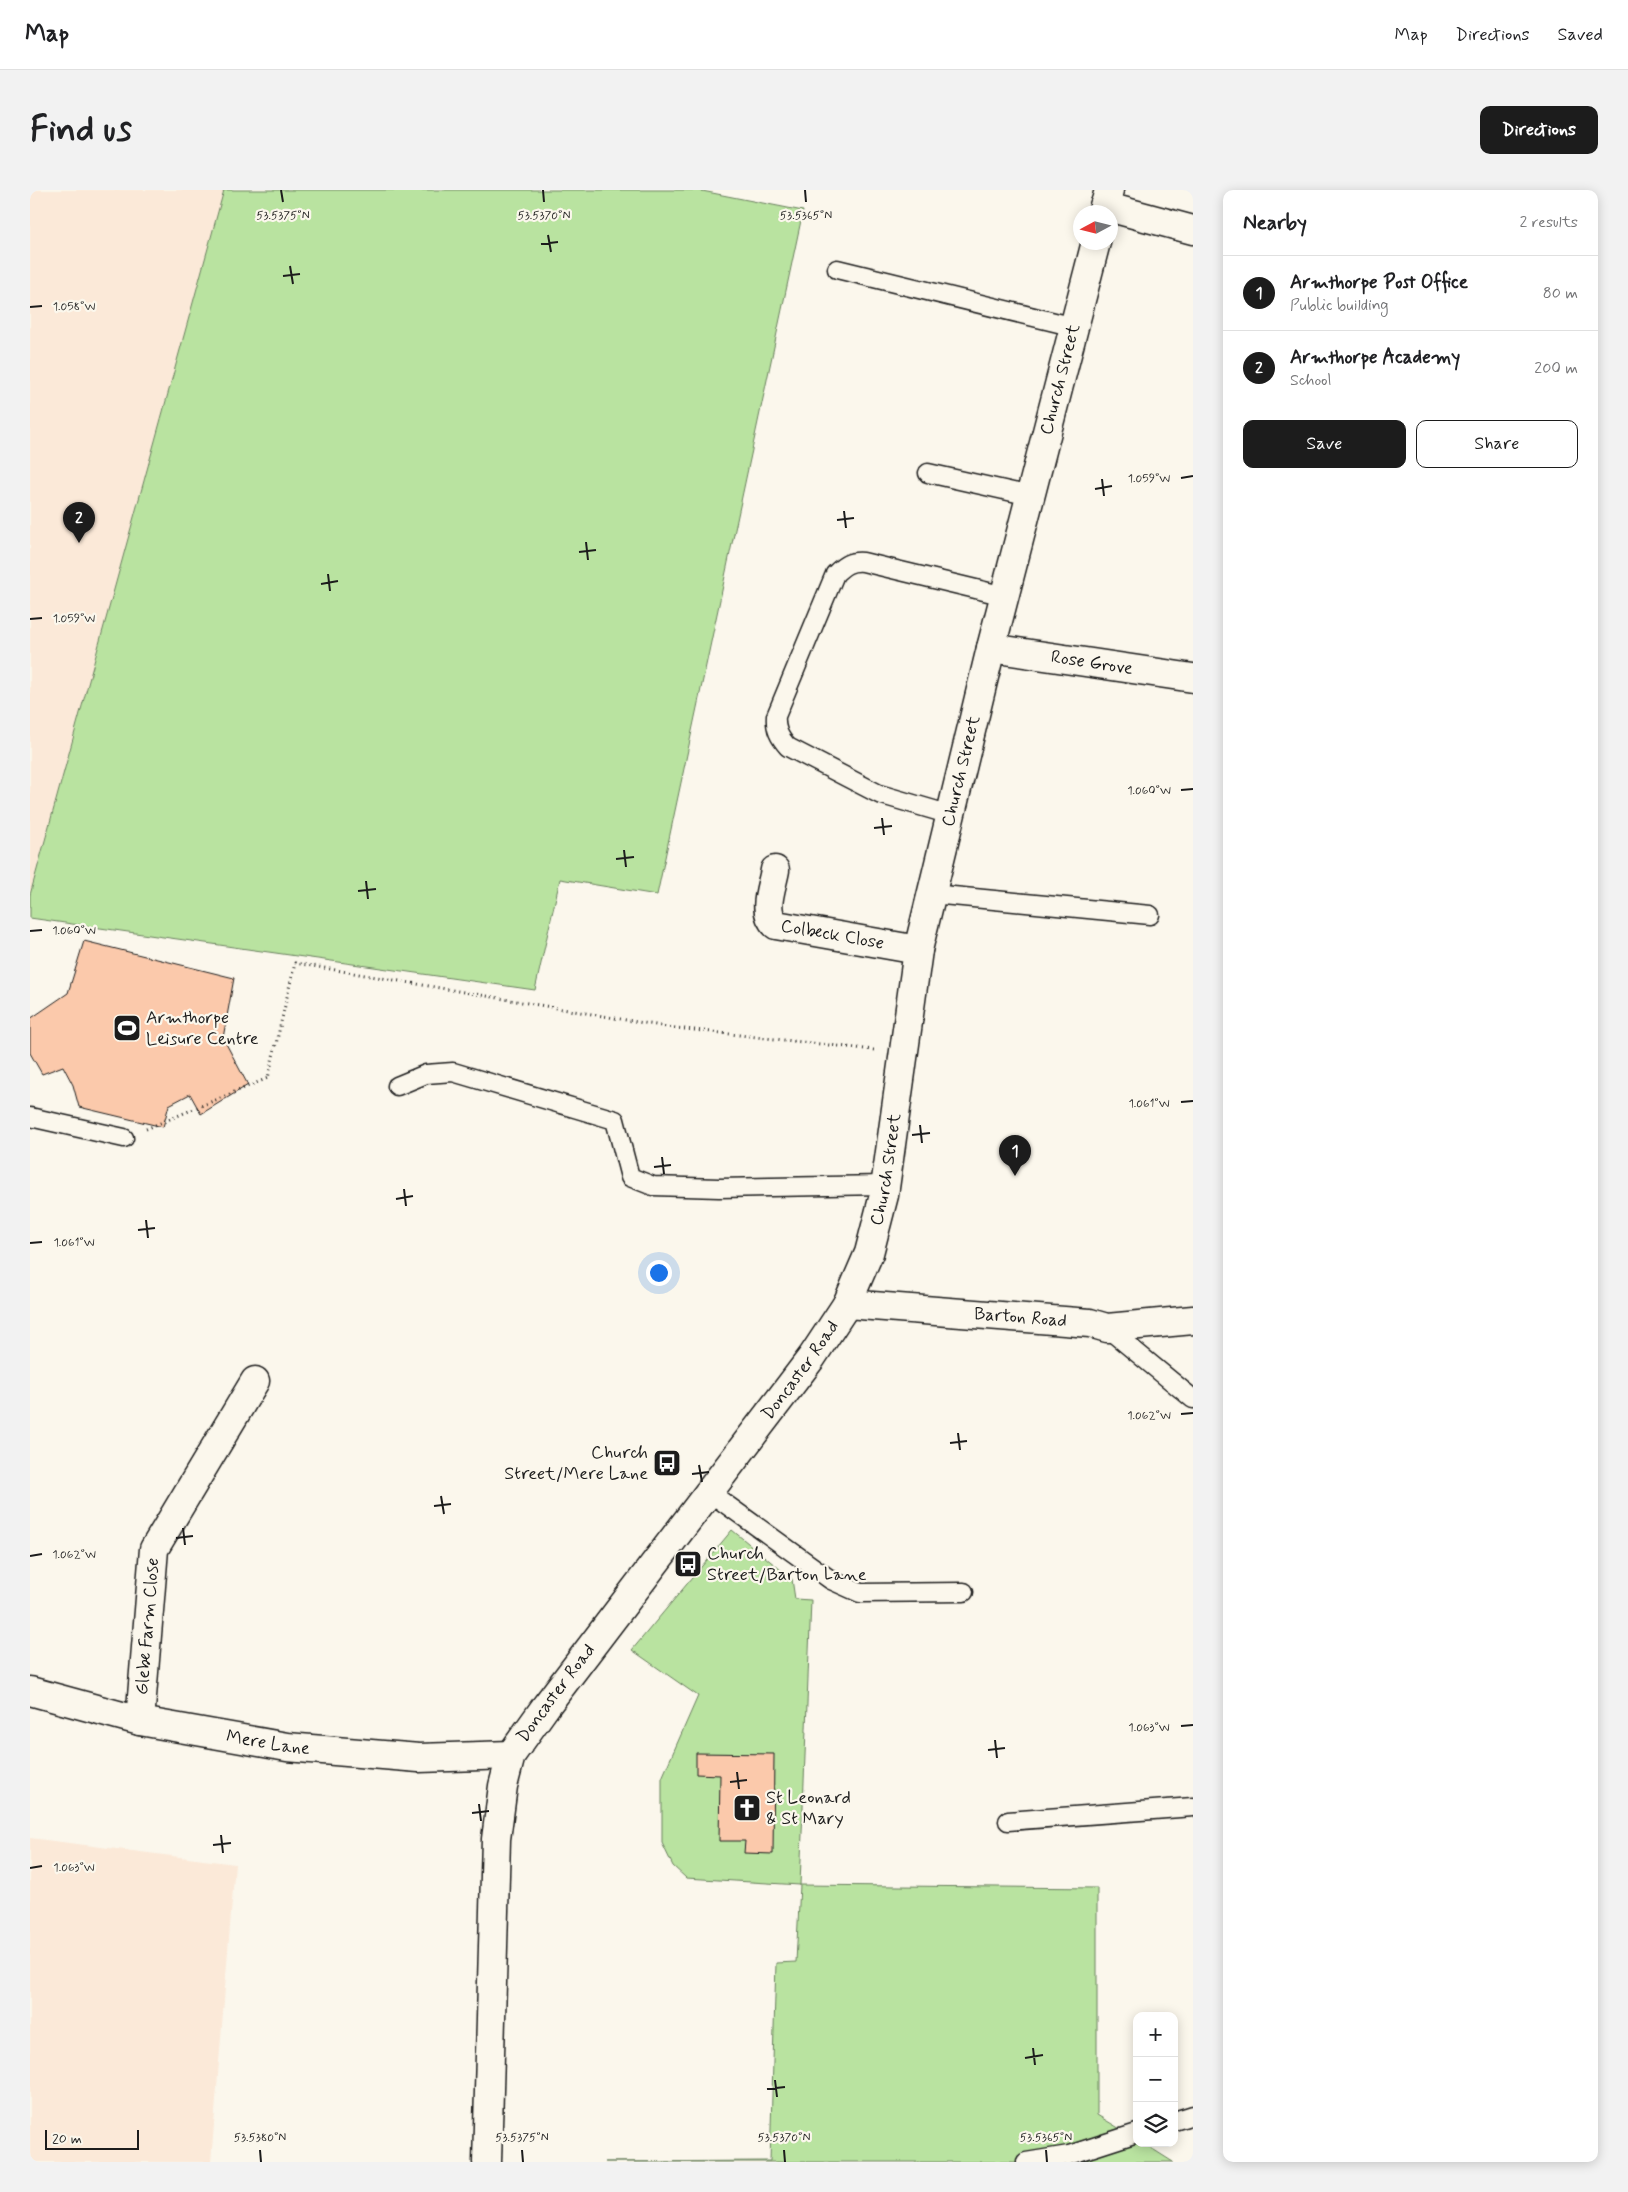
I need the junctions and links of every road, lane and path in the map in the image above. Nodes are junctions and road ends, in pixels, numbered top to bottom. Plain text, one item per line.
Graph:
1 (1105, 203) edge
2 (1193, 230) edge
3 (1094, 250) edge
4 (837, 269) dead end
5 (1075, 328) junction
6 (928, 473) dead end
7 (1031, 496) junction
8 (1005, 596) junction
9 (991, 648) junction
10 (1193, 678) edge
11 (951, 815) junction
12 (775, 870) dead end
13 (932, 894) junction
14 (1150, 915) dead end
15 (918, 950) junction
16 (904, 1054) junction
17 (397, 1086) dead end
18 (30, 1117) edge
19 (124, 1138) joint
20 (885, 1185) junction
21 (847, 1304) junction
22 (1193, 1320) edge
23 (1106, 1328) junction
24 (255, 1381) dead end
25 (1193, 1399) edge
26 (709, 1492) junction
27 (964, 1592) dead end
28 (30, 1692) edge
29 (140, 1720) junction
30 (511, 1755) junction
31 (1193, 1808) edge
32 (1008, 1821) dead end
33 (1193, 2115) edge
34 (1178, 2120) edge
35 (1133, 2135) edge
36 (487, 2162) edge
37 (1026, 2162) edge

1 - 2 street
3 - 5 street, Church Street
4 - 5 lane
5 - 7 street, Church Street
6 - 7 lane
7 - 8 street, Church Street
8 - 9 street, Church Street
8 - 11 lane
9 - 10 street, Rose Grove
9 - 11 street, Church Street
11 - 13 street, Church Street
12 - 15 street, Colbeck Close
13 - 14 lane
13 - 15 street, Church Street
15 - 16 street, Church Street
16 - 19 path
16 - 20 street, Church Street
17 - 20 lane
18 - 19 lane
20 - 21 street, Church Street
21 - 23 street, Barton Road
21 - 26 street, Doncaster Road
22 - 23 street, Barton Road
23 - 25 lane
24 - 29 street, Glebe Farm Close
26 - 27 lane
26 - 30 street, Doncaster Road
28 - 29 street, Mere Lane
29 - 30 street, Mere Lane
30 - 36 street, Doncaster Road
31 - 32 lane
33 - 34 lane
35 - 37 lane

